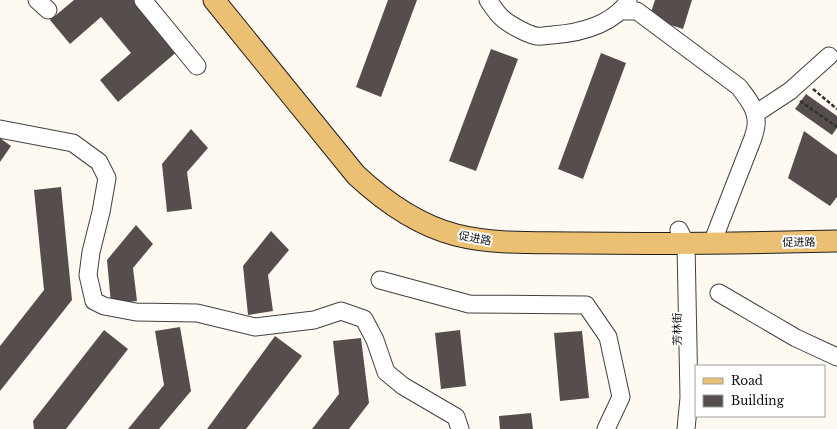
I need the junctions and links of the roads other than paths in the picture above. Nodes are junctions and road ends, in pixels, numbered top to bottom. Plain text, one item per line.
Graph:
1 (143, 0) edge
2 (214, 0) edge
3 (230, 0) edge
4 (488, 0) edge
5 (625, 6) edge
6 (829, 56) dead end
7 (197, 66) dead end
8 (755, 114) junction
9 (0, 129) edge
10 (837, 228) edge
11 (715, 236) junction
12 (680, 239) junction
13 (837, 242) edge
14 (380, 280) dead end
15 (719, 293) dead end
16 (837, 357) edge
17 (460, 429) edge
18 (606, 429) edge
19 (675, 429) edge
20 (686, 429) edge

1 - 7 street
2 - 12 main road, 促进路
3 - 12 main road, 促进路
4 - 5 street
5 - 8 street
6 - 8 street
8 - 11 street
9 - 17 street
10 - 11 main road, 促进路
11 - 12 main road, 促进路
11 - 13 main road, 促进路
12 - 19 street, 芳林街
12 - 20 street
14 - 18 street
15 - 16 street

